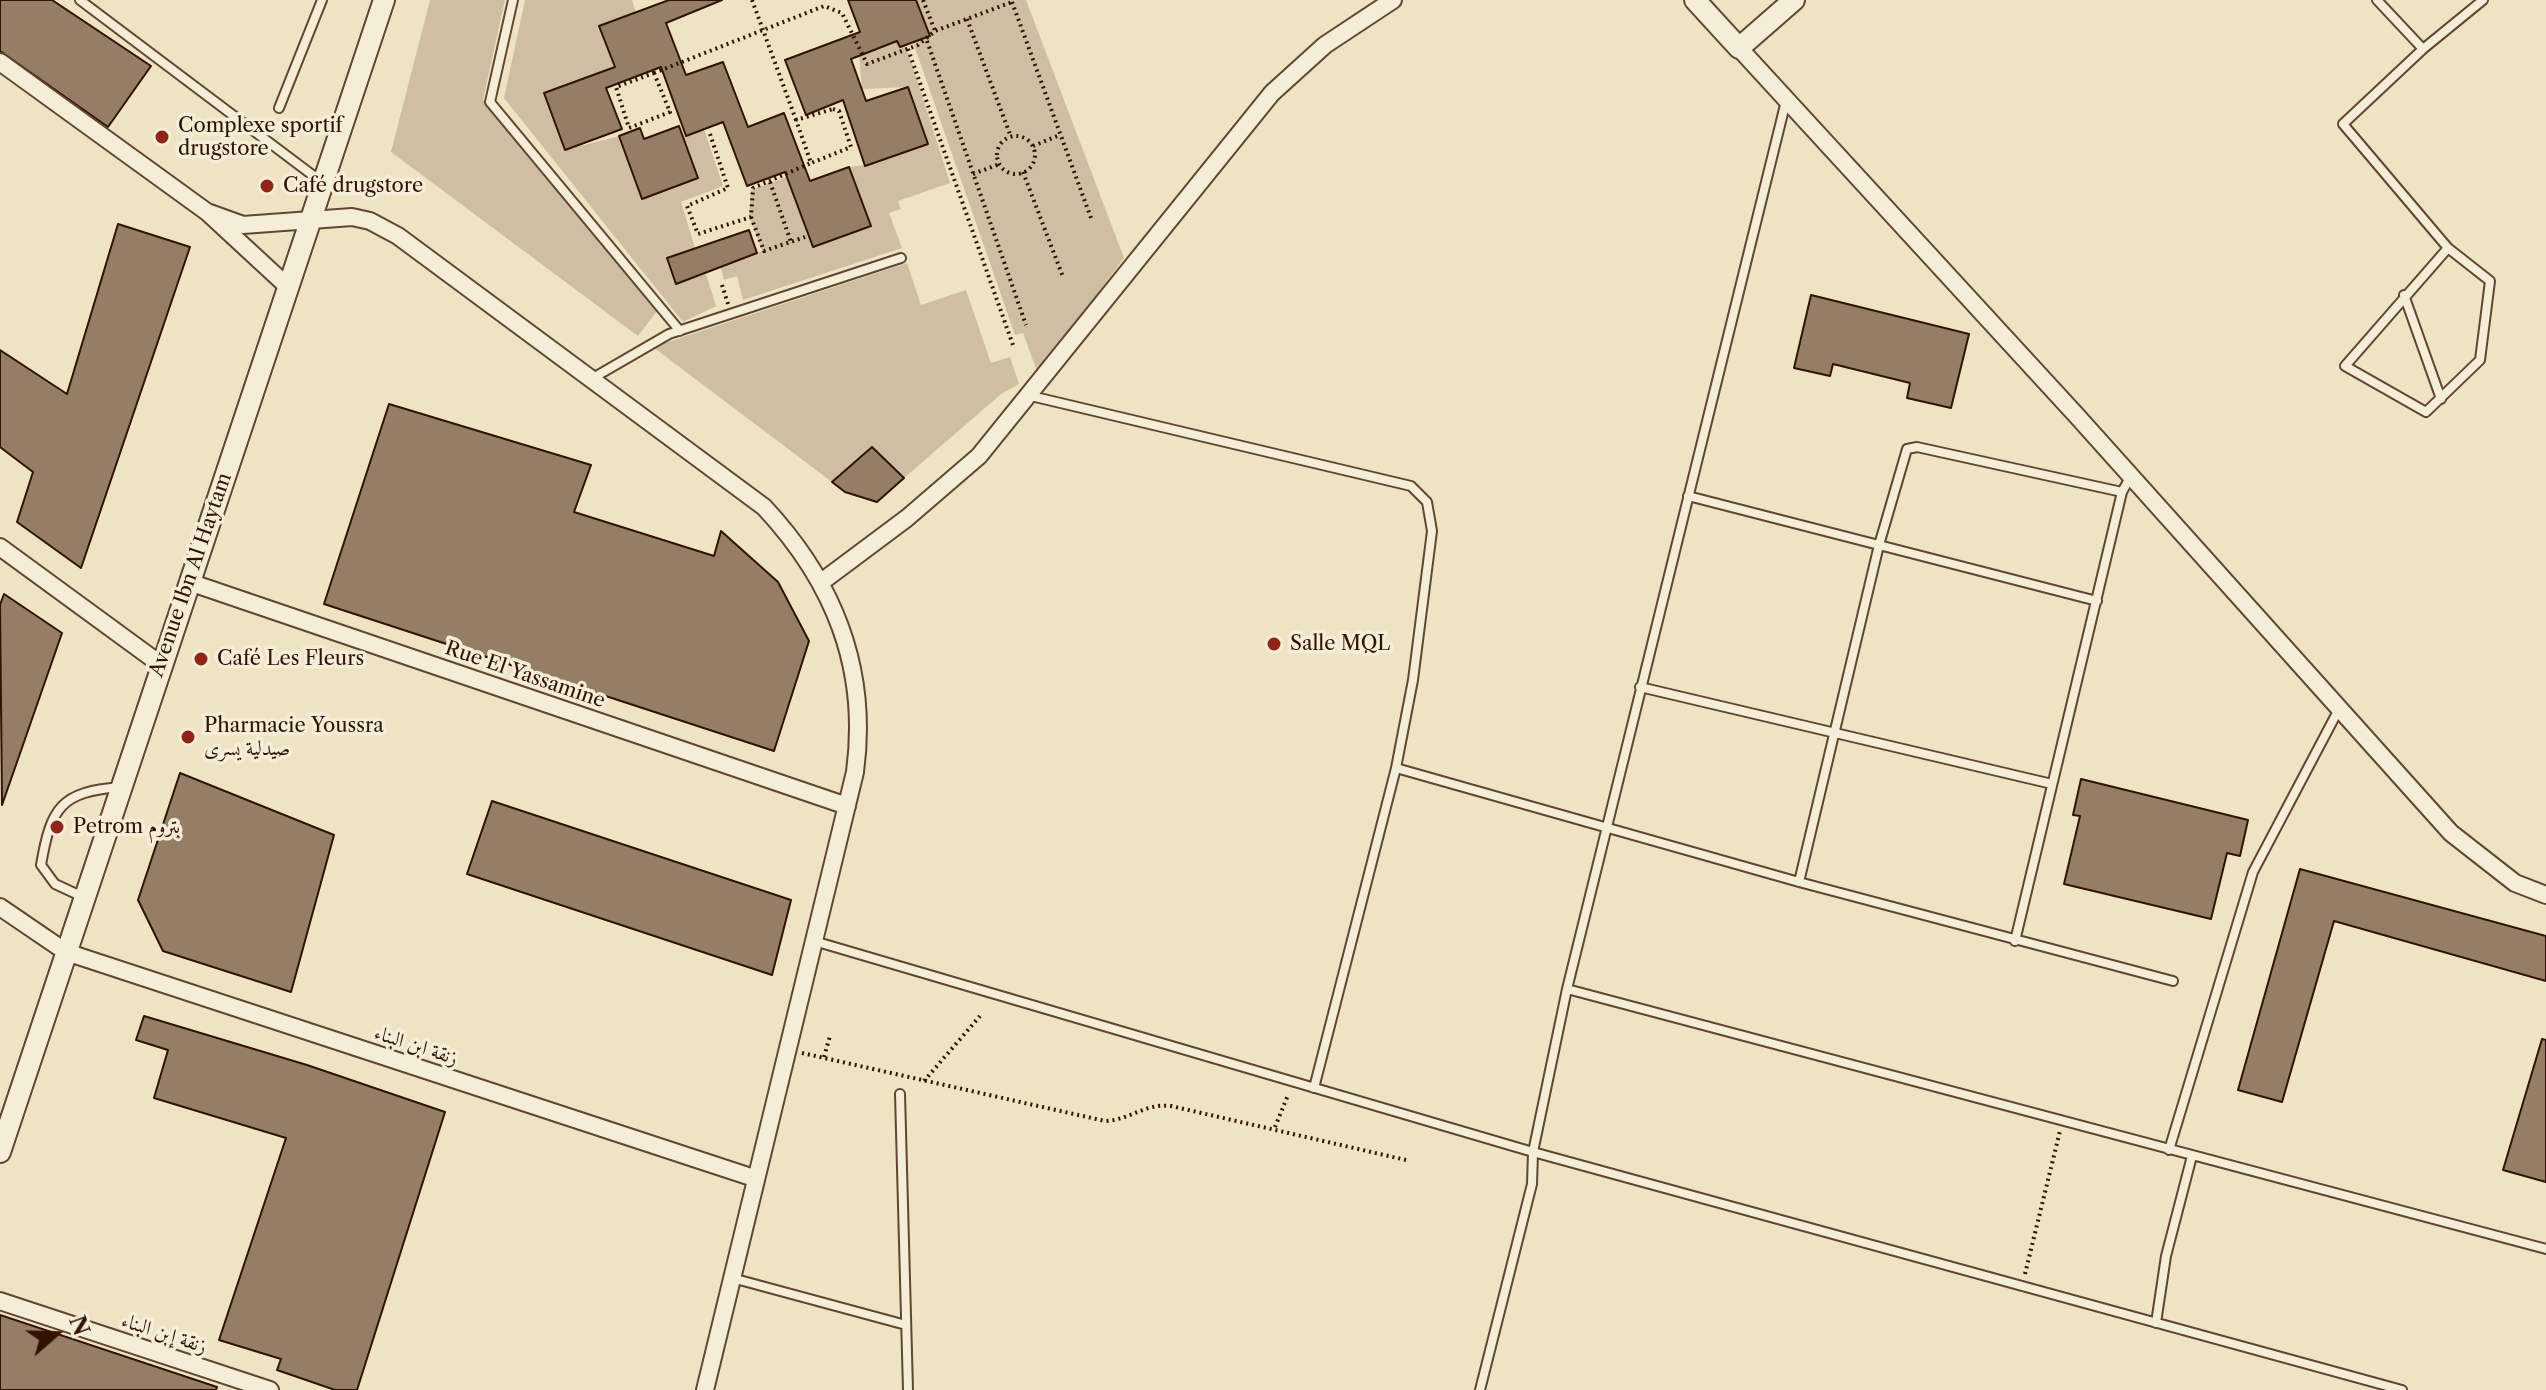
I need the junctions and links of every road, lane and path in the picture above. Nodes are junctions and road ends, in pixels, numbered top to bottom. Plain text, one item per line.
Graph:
1 (80, 0) edge
2 (322, 0) edge
3 (384, 0) edge
4 (513, 0) edge
5 (752, 0) edge
6 (923, 0) edge
7 (1393, 0) edge
8 (1695, 0) edge
9 (1794, 0) edge
10 (2377, 0) edge
11 (2483, 0) edge
12 (1012, 1) edge
13 (967, 19) junction
14 (762, 29) junction
15 (935, 31) junction
16 (927, 41) junction
17 (1739, 48) junction
18 (908, 49) junction
19 (2423, 49) junction
20 (0, 62) edge
21 (654, 73) junction
22 (1786, 100) junction
23 (279, 108) dead end
24 (796, 120) junction
25 (710, 134) dead end
26 (1060, 135) junction
27 (1011, 137) junction
28 (1033, 146) junction
29 (811, 163) junction
30 (1000, 164) junction
31 (1023, 172) junction
32 (973, 174) junction
33 (770, 182) junction
34 (323, 184) junction
35 (207, 212) junction
36 (751, 217) junction
37 (1091, 218) dead end
38 (310, 220) junction
39 (805, 237) dead end
40 (791, 242) junction
41 (2448, 248) junction
42 (901, 258) dead end
43 (1063, 277) dead end
44 (287, 286) junction
45 (2404, 295) junction
46 (1026, 325) dead end
47 (680, 331) junction
48 (1014, 348) dead end
49 (593, 378) junction
50 (1031, 396) junction
51 (2441, 399) junction
52 (2131, 476) junction
53 (2122, 492) junction
54 (1688, 496) junction
55 (1879, 545) junction
56 (0, 547) edge
57 (189, 582) junction
58 (820, 583) junction
59 (2097, 601) junction
60 (160, 664) junction
61 (1640, 687) junction
62 (2339, 709) junction
63 (1835, 733) junction
64 (1396, 768) junction
65 (2052, 784) junction
66 (120, 787) junction
67 (847, 806) junction
68 (1606, 829) junction
69 (1799, 882) junction
70 (2546, 895) edge
71 (83, 897) junction
72 (0, 907) edge
73 (814, 941) junction
74 (2015, 941) junction
75 (66, 952) junction
76 (2173, 981) dead end
77 (1567, 989) junction
78 (980, 1016) dead end
79 (830, 1036) dead end
80 (787, 1049) junction
81 (824, 1058) junction
82 (924, 1081) junction
83 (1294, 1082) junction
84 (1314, 1088) junction
85 (900, 1094) dead end
86 (2063, 1121) junction
87 (1275, 1127) junction
88 (2169, 1150) junction
89 (0, 1152) edge
90 (1533, 1152) junction
91 (2192, 1156) junction
92 (1406, 1160) dead end
93 (754, 1178) junction
94 (2546, 1249) edge
95 (732, 1278) junction
96 (2022, 1288) junction
97 (0, 1301) edge
98 (2156, 1323) junction
99 (906, 1325) junction
100 (270, 1390) edge
101 (705, 1390) edge
102 (908, 1390) edge
103 (1480, 1390) edge
104 (2402, 1390) edge

1 - 34 lane
2 - 23 lane
3 - 34 street, Avenue Ibn Al Haytam
4 - 47 lane
5 - 14 path
6 - 15 path
7 - 50 street
8 - 17 street
9 - 17 street
10 - 19 lane
11 - 19 lane
12 - 13 path
12 - 26 path
13 - 15 path
13 - 27 path
14 - 18 path
14 - 21 path
14 - 24 path
15 - 16 path
16 - 18 path
16 - 32 path
17 - 22 street
18 - 48 path
19 - 41 lane
20 - 35 street
21 - 21 path
22 - 52 street
22 - 54 lane
24 - 29 path
24 - 29 path
25 - 36 path
26 - 28 path
26 - 37 path
27 - 28 path
27 - 30 path
28 - 31 path
29 - 33 path
30 - 31 path
30 - 32 path
31 - 43 path
32 - 46 path
33 - 36 path
33 - 40 path
34 - 38 street, Avenue Ibn Al Haytam
35 - 38 street
35 - 44 street
36 - 40 path
38 - 44 street, Avenue Ibn Al Haytam
38 - 49 street
39 - 40 path
41 - 45 lane
41 - 51 lane
42 - 47 lane
44 - 57 street, Avenue Ibn Al Haytam
45 - 51 lane
45 - 51 lane
47 - 49 lane
49 - 58 street
50 - 58 street
50 - 64 lane
52 - 53 lane
52 - 62 street
53 - 55 lane
53 - 59 lane
54 - 55 lane
54 - 61 lane
55 - 59 lane
55 - 63 lane
56 - 60 street
57 - 60 street, Avenue Ibn Al Haytam
57 - 67 street, Rue El Yassamine
58 - 67 street
59 - 65 lane
60 - 66 street, Avenue Ibn Al Haytam
61 - 63 lane
61 - 68 lane
62 - 70 street
62 - 88 lane
63 - 65 lane
63 - 69 lane
64 - 68 lane
64 - 84 lane
65 - 74 lane
66 - 71 street, Avenue Ibn Al Haytam
66 - 71 lane
67 - 73 street
68 - 69 lane
68 - 77 lane
69 - 74 lane
71 - 75 street, Avenue Ibn Al Haytam
72 - 75 street, زنقة ابن البناء
73 - 80 street
73 - 83 lane
74 - 76 lane
75 - 89 street, Avenue Ibn Al Haytam
75 - 93 street, زنقة ابن البناء
77 - 86 lane
77 - 90 lane
78 - 82 path
79 - 81 path
80 - 81 path
80 - 93 street
81 - 82 path
82 - 87 path
83 - 84 lane
83 - 87 path
84 - 90 lane
85 - 99 lane
86 - 88 lane
86 - 96 path
87 - 92 path
88 - 91 lane
90 - 96 lane
90 - 103 lane
91 - 94 lane
91 - 98 lane
93 - 95 street
95 - 99 lane
95 - 101 street
96 - 98 lane
97 - 100 street, زنقة إبن البناء
98 - 104 lane
99 - 102 lane

